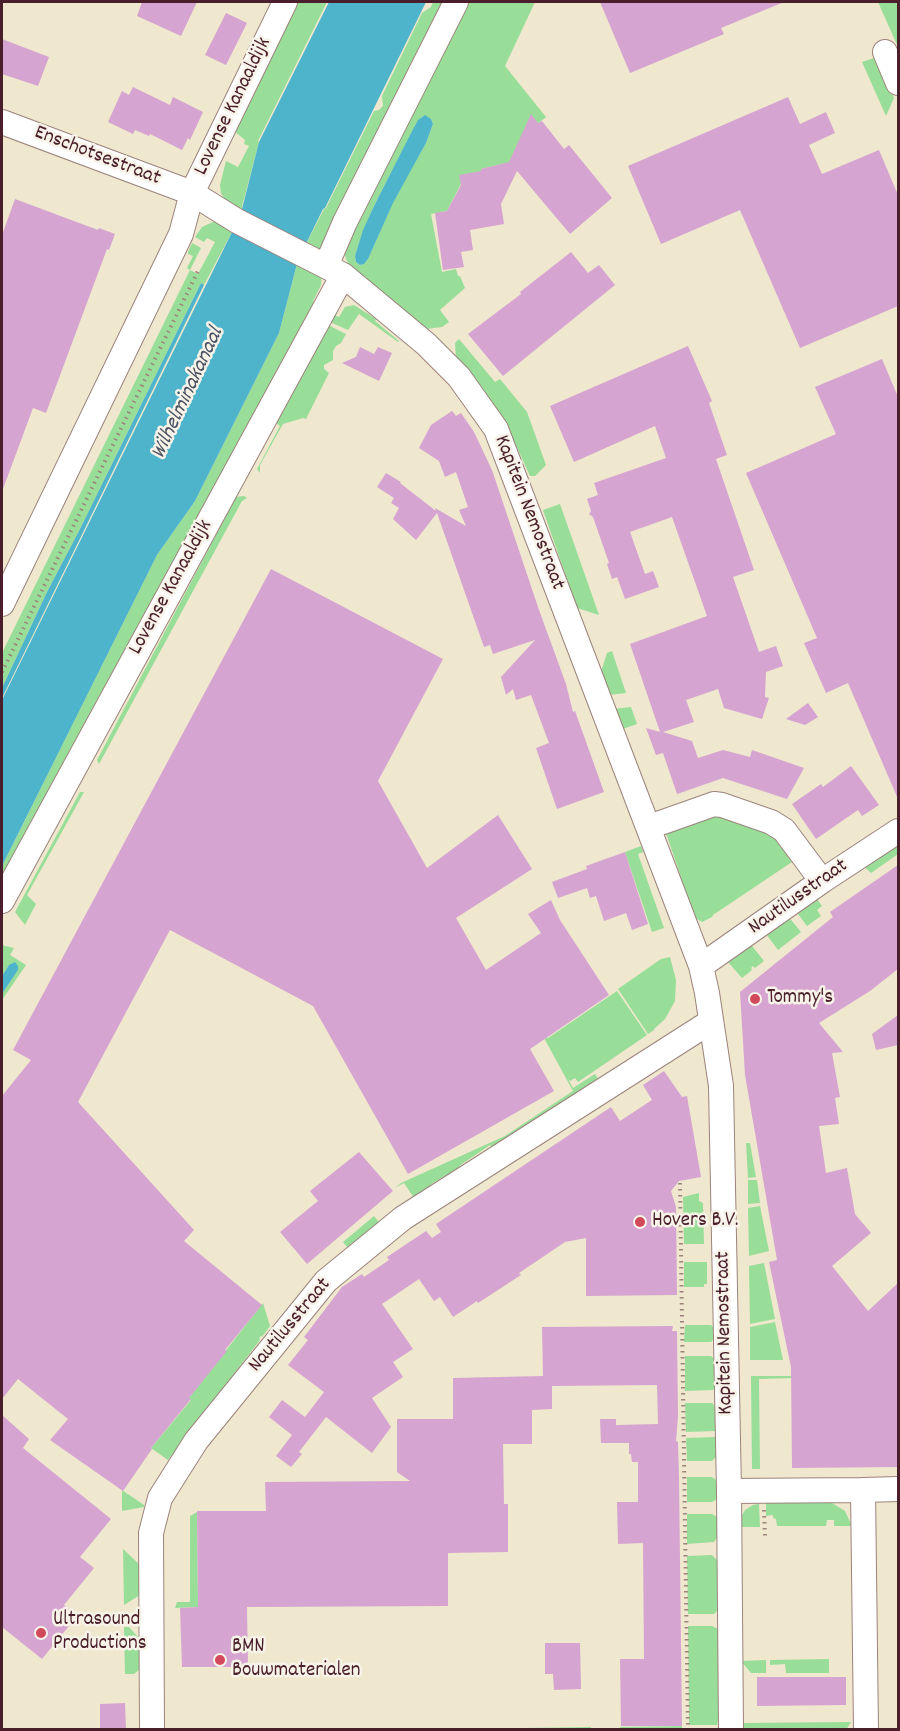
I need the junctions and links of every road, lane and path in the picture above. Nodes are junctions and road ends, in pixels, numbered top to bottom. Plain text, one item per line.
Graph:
1 (285, 2) edge
2 (456, 2) edge
3 (885, 52) dead end
4 (898, 83) edge
5 (2, 122) edge
6 (192, 193) junction
7 (335, 270) junction
8 (198, 272) dead end
9 (2, 604) edge
10 (2, 672) edge
11 (649, 827) junction
12 (898, 831) edge
13 (822, 881) junction
14 (2, 901) edge
15 (701, 966) junction
16 (710, 1022) junction
17 (680, 1184) dead end
18 (863, 1490) junction
19 (898, 1490) edge
20 (729, 1491) junction
21 (152, 1730) edge
22 (688, 1730) edge
23 (731, 1730) edge
24 (866, 1730) edge

1 - 6 street, Lovense Kanaaldijk
2 - 7 street, Lovense Kanaaldijk
3 - 4 street
5 - 6 street, Enschotsestraat
6 - 7 street, Kapitein Nemostraat
6 - 9 street, Lovense Kanaaldijk
7 - 11 street, Kapitein Nemostraat
7 - 14 street, Lovense Kanaaldijk
8 - 10 path
11 - 13 street
11 - 15 street, Kapitein Nemostraat
12 - 13 street, Nautilusstraat
13 - 15 street, Nautilusstraat
15 - 16 street, Kapitein Nemostraat
16 - 20 street, Kapitein Nemostraat
16 - 21 street, Nautilusstraat
17 - 22 path
18 - 19 street
18 - 20 street
18 - 24 street
20 - 23 street, Kapitein Nemostraat

